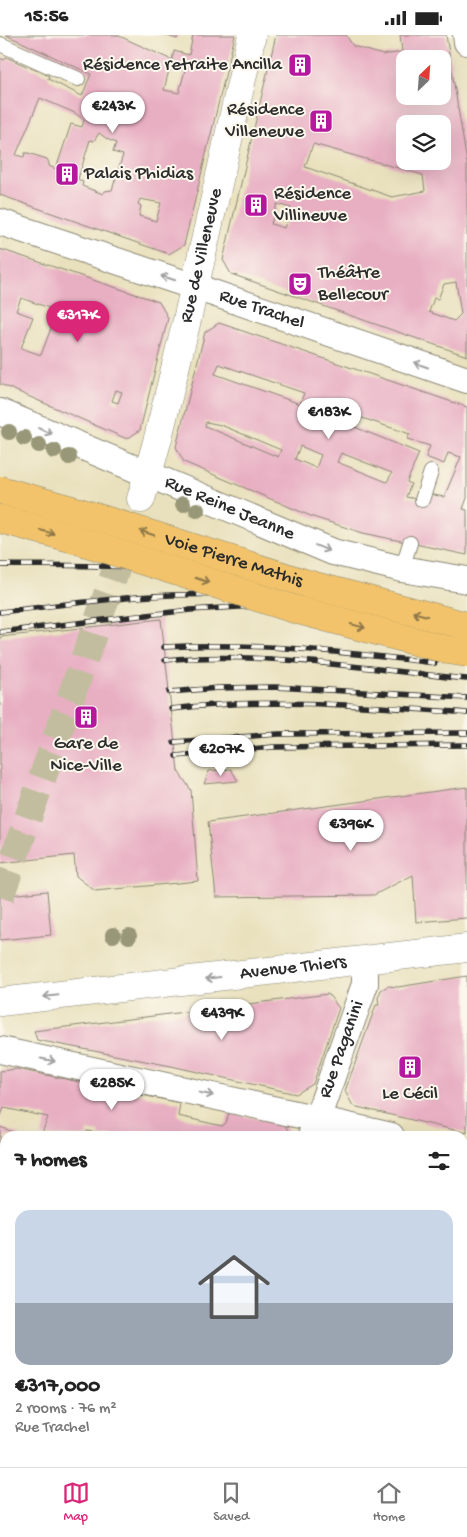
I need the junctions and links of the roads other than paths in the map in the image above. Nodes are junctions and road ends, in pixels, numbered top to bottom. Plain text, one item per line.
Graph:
1 (252, 35) edge
2 (466, 35) edge
3 (467, 42) edge
4 (0, 44) edge
5 (78, 79) dead end
6 (0, 222) edge
7 (195, 287) junction
8 (467, 380) edge
9 (0, 412) edge
10 (431, 472) dead end
11 (145, 486) junction
12 (0, 490) edge
13 (422, 500) dead end
14 (0, 519) edge
15 (410, 543) dead end
16 (402, 569) junction
17 (467, 580) edge
18 (467, 626) edge
19 (467, 653) edge
20 (467, 948) edge
21 (365, 960) junction
22 (0, 1002) edge
23 (0, 1050) edge
24 (314, 1128) edge
25 (343, 1131) edge

1 - 7 street, Rue de Villeneuve
2 - 3 street
4 - 5 lane
7 -> 6 street, Rue Trachel
8 -> 7 street, Rue Trachel
7 - 11 street, Rue de Villeneuve
9 -> 11 street, Rue Reine Jeanne
10 - 13 lane
11 -> 16 street, Rue Reine Jeanne
18 -> 12 highway, Voie Pierre Mathis, bridge
14 -> 19 highway, Voie Pierre Mathis, bridge
15 - 16 lane
16 - 17 street, Rue Reine Jeanne
20 - 21 street, Avenue Thiers
21 -> 22 street, Avenue Thiers
21 - 24 street, Rue Paganini
23 -> 24 street
24 - 25 street

